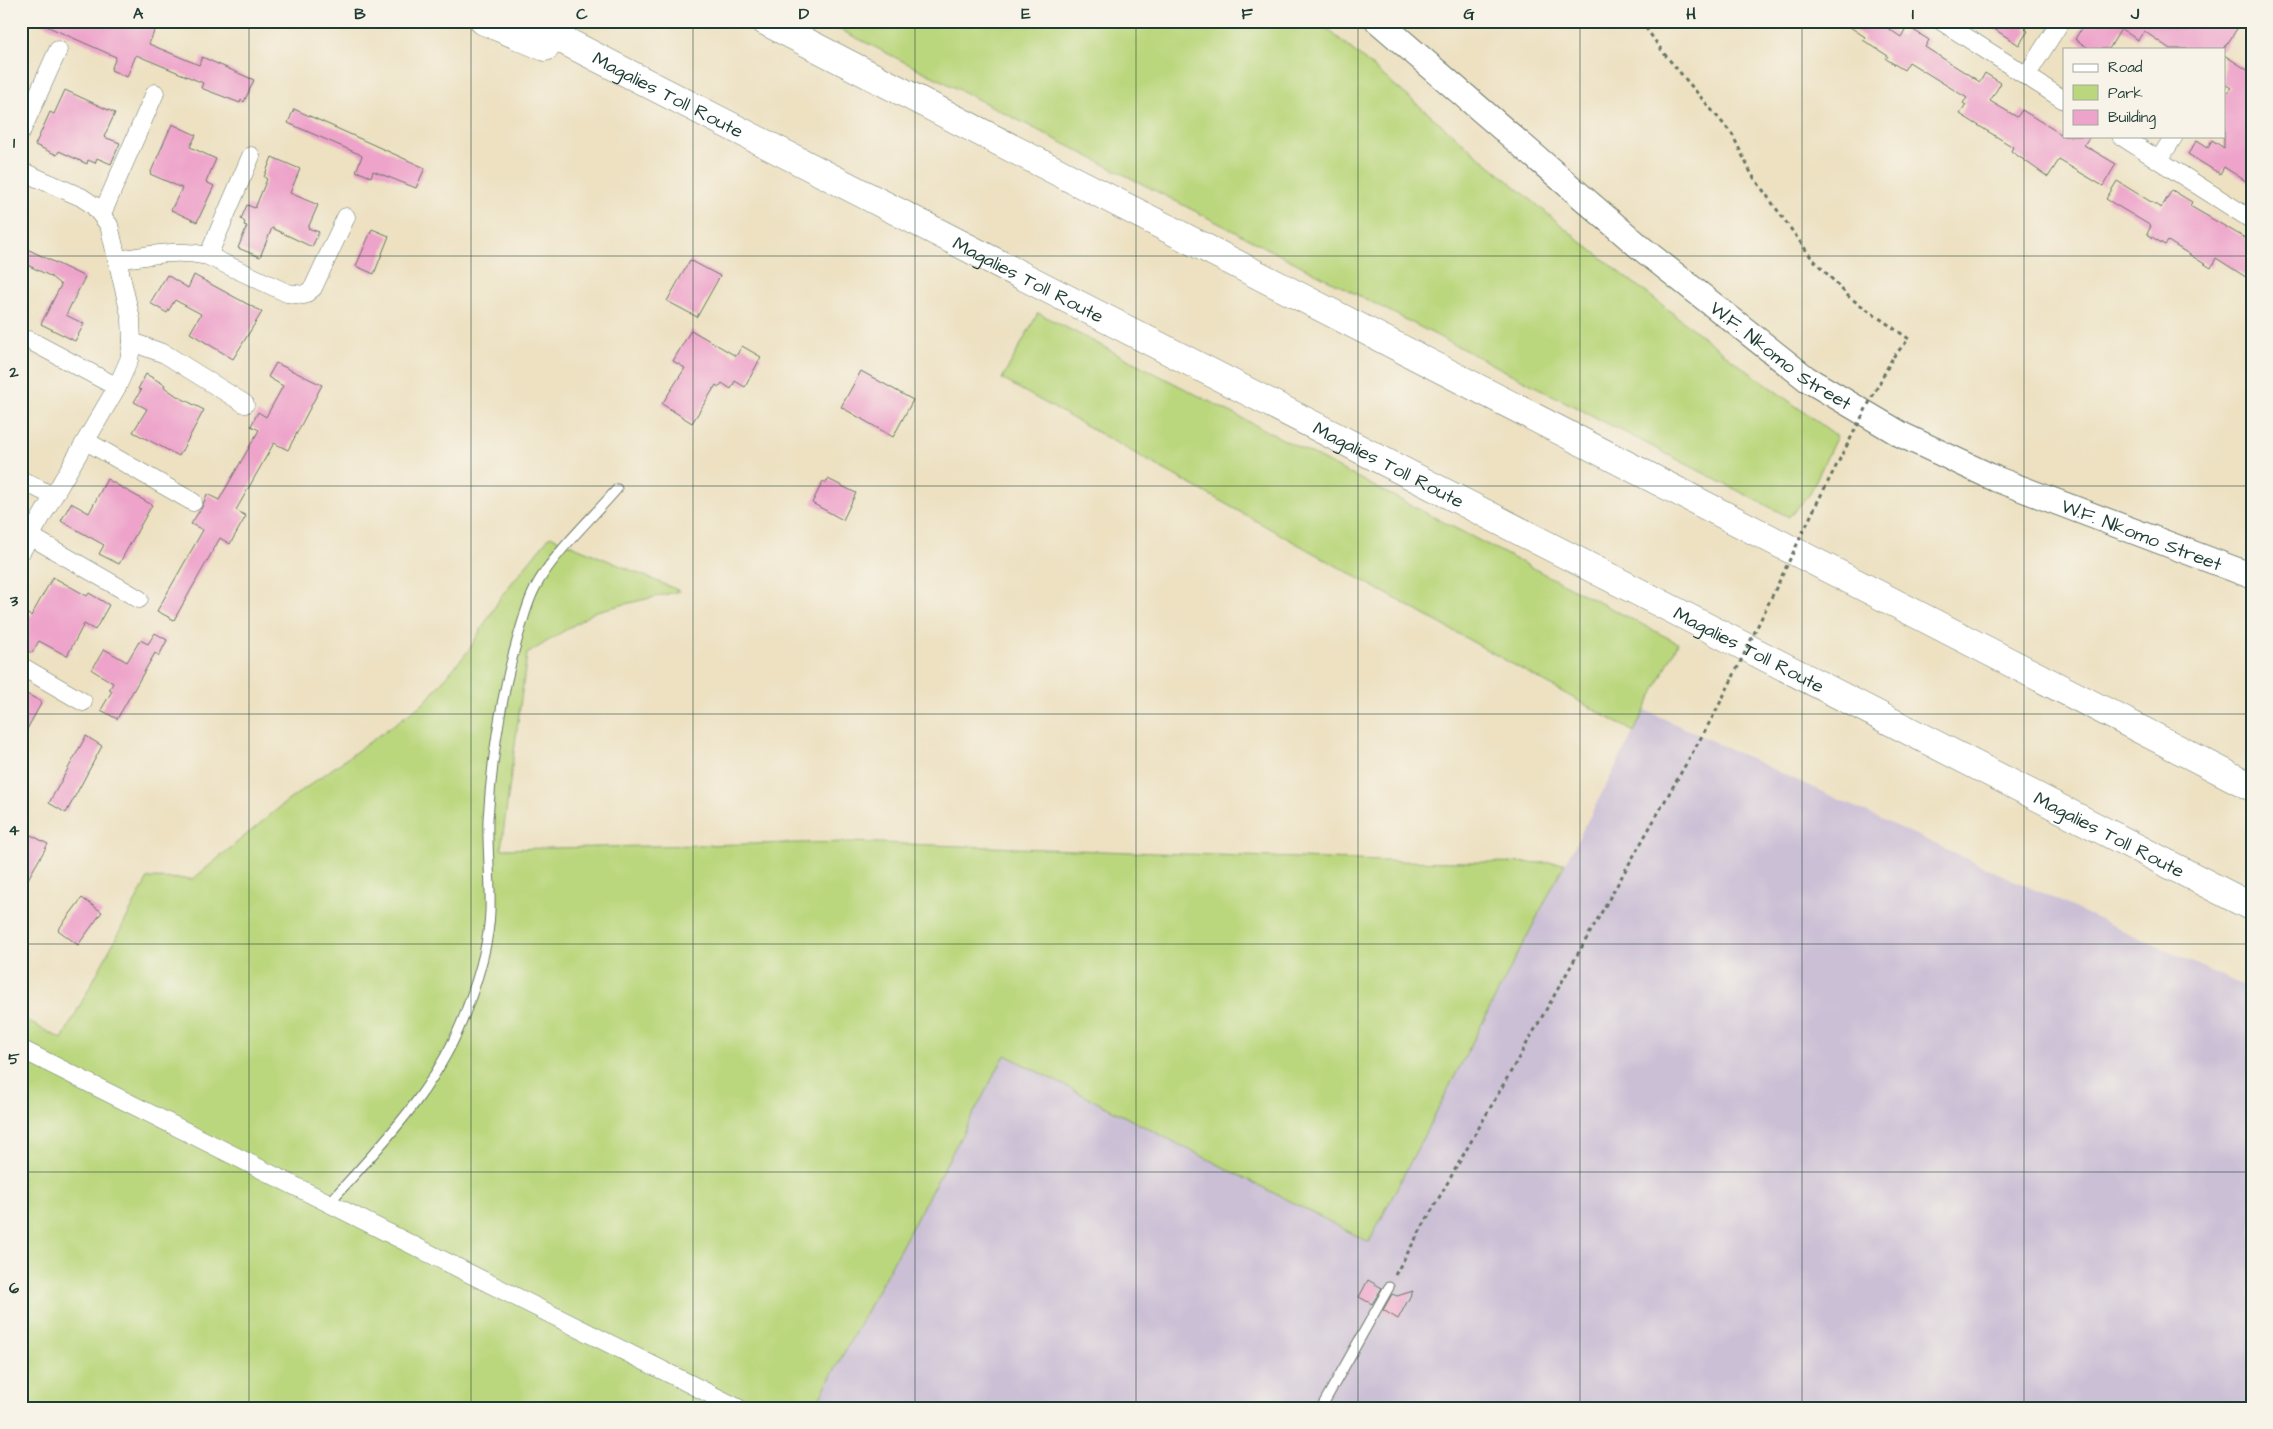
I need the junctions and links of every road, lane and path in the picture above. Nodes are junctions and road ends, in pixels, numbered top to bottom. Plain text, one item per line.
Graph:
1 (484, 21) edge
2 (526, 21) edge
3 (767, 21) edge
4 (1378, 21) edge
5 (1641, 21) edge
6 (1941, 21) edge
7 (2061, 21) edge
8 (58, 50) dead end
9 (2026, 76) junction
10 (155, 93) dead end
11 (2063, 99) edge
12 (21, 132) edge
13 (744, 132) junction
14 (2124, 138) edge
15 (2173, 138) edge
16 (251, 156) dead end
17 (2158, 160) junction
18 (21, 171) edge
19 (102, 214) junction
20 (346, 217) dead end
21 (2252, 220) edge
22 (208, 256) junction
23 (118, 260) junction
24 (29, 340) dead end
25 (132, 342) junction
26 (117, 387) junction
27 (245, 404) dead end
28 (86, 441) junction
29 (21, 480) edge
30 (617, 489) dead end
31 (53, 496) junction
32 (193, 502) dead end
33 (30, 536) junction
34 (21, 552) edge
35 (2252, 576) edge
36 (139, 599) dead end
37 (21, 666) edge
38 (82, 702) dead end
39 (2252, 787) edge
40 (2252, 907) edge
41 (21, 1049) edge
42 (329, 1203) junction
43 (1388, 1287) joint
44 (738, 1408) edge
45 (1321, 1408) edge

1 - 13 highway
2 - 13 highway, Magalies Toll Route
3 - 39 highway
4 - 35 main road, W.F. Nkomo Street
5 - 43 path, bridge
6 - 9 street
7 - 9 street
8 - 12 street
9 - 11 street
10 - 19 street
13 - 40 highway, Magalies Toll Route
14 - 17 street
15 - 17 street
16 - 22 street
17 - 21 street
18 - 19 street
19 - 23 street
20 - 22 street
22 - 23 street
23 - 25 street
24 - 26 street
25 - 26 street
25 - 27 street
26 - 28 street
28 - 31 street
28 - 32 street
29 - 31 street
30 - 42 lane
31 - 33 street
33 - 34 street
33 - 36 street
37 - 38 street
41 - 42 street
42 - 44 street
43 - 45 lane

